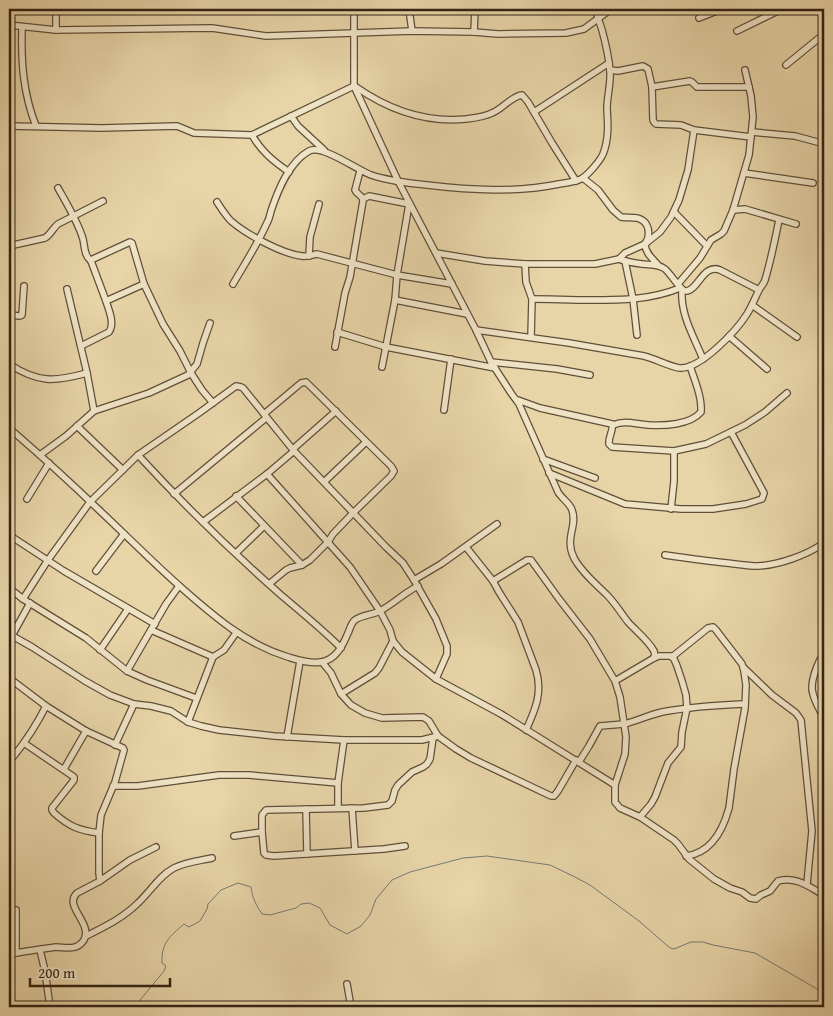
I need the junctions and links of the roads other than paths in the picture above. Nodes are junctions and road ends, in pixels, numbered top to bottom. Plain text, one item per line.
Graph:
1 (56, 9) edge
2 (354, 9) edge
3 (409, 9) edge
4 (475, 9) edge
5 (596, 9) edge
6 (611, 9) edge
7 (722, 9) edge
8 (782, 9) edge
9 (597, 18) junction
10 (699, 18) dead end
11 (9, 25) edge
12 (22, 27) junction
13 (56, 30) junction
14 (737, 31) dead end
15 (412, 32) junction
16 (474, 32) junction
17 (354, 34) junction
18 (824, 34) edge
19 (609, 63) junction
20 (786, 65) dead end
21 (610, 70) junction
22 (745, 70) dead end
23 (354, 86) junction
24 (652, 87) junction
25 (749, 87) junction
26 (534, 112) junction
27 (291, 116) junction
28 (9, 126) edge
29 (36, 126) junction
30 (694, 130) junction
31 (252, 135) junction
32 (752, 135) junction
33 (821, 143) dead end
34 (325, 151) junction
35 (360, 171) junction
36 (289, 172) junction
37 (744, 173) junction
38 (584, 178) junction
39 (398, 181) junction
40 (576, 181) junction
41 (813, 183) dead end
42 (58, 188) dead end
43 (363, 199) junction
44 (103, 201) dead end
45 (217, 202) dead end
46 (319, 204) dead end
47 (410, 204) junction
48 (733, 210) junction
49 (674, 212) junction
50 (73, 216) junction
51 (779, 220) junction
52 (796, 224) dead end
53 (258, 240) junction
54 (645, 244) junction
55 (9, 246) edge
56 (707, 246) junction
57 (436, 254) junction
58 (309, 256) junction
59 (622, 260) junction
60 (91, 261) junction
61 (352, 264) junction
62 (525, 264) junction
63 (660, 266) junction
64 (397, 275) junction
65 (144, 284) junction
66 (233, 284) dead end
67 (452, 284) junction
68 (24, 286) dead end
69 (680, 287) junction
70 (67, 288) dead end
71 (759, 290) junction
72 (532, 299) junction
73 (632, 299) junction
74 (395, 300) junction
75 (106, 301) junction
76 (752, 305) junction
77 (468, 314) junction
78 (9, 315) edge
79 (210, 323) dead end
80 (476, 330) junction
81 (337, 332) junction
82 (637, 335) dead end
83 (729, 336) junction
84 (531, 337) junction
85 (797, 337) dead end
86 (81, 346) junction
87 (335, 347) dead end
88 (386, 347) junction
89 (451, 359) junction
90 (703, 359) junction
91 (9, 364) edge
92 (493, 365) junction
93 (690, 366) junction
94 (382, 367) dead end
95 (767, 369) dead end
96 (87, 373) junction
97 (191, 373) junction
98 (590, 375) dead end
99 (787, 393) dead end
100 (516, 399) junction
101 (213, 403) junction
102 (444, 410) dead end
103 (94, 411) junction
104 (336, 412) junction
105 (265, 416) junction
106 (613, 425) junction
107 (77, 426) junction
108 (9, 428) edge
109 (731, 432) junction
110 (366, 442) junction
111 (294, 450) junction
112 (674, 451) junction
113 (40, 455) junction
114 (138, 455) junction
115 (543, 459) junction
116 (49, 463) junction
117 (123, 470) junction
118 (549, 473) junction
119 (267, 474) junction
120 (595, 478) dead end
121 (324, 482) junction
122 (174, 494) junction
123 (236, 496) junction
124 (27, 499) dead end
125 (90, 502) junction
126 (671, 509) junction
127 (354, 512) junction
128 (203, 522) junction
129 (497, 524) dead end
130 (264, 526) junction
131 (9, 534) edge
132 (124, 534) junction
133 (328, 542) junction
134 (824, 543) edge
135 (466, 547) junction
136 (236, 553) junction
137 (665, 555) dead end
138 (48, 560) junction
139 (302, 565) junction
140 (96, 571) dead end
141 (414, 580) junction
142 (493, 581) junction
143 (269, 584) junction
144 (179, 586) junction
145 (418, 586) junction
146 (9, 588) edge
147 (23, 599) junction
148 (30, 603) junction
149 (128, 608) junction
150 (380, 611) junction
151 (153, 627) junction
152 (236, 633) junction
153 (10, 637) edge
154 (394, 641) junction
155 (341, 648) junction
156 (100, 650) junction
157 (824, 653) edge
158 (213, 657) junction
159 (672, 657) junction
160 (654, 658) junction
161 (300, 660) junction
162 (322, 662) junction
163 (744, 667) junction
164 (127, 671) junction
165 (9, 678) edge
166 (436, 679) junction
167 (615, 681) junction
168 (341, 694) junction
169 (196, 698) junction
170 (134, 704) junction
171 (745, 704) junction
172 (46, 706) junction
173 (687, 708) junction
174 (824, 719) edge
175 (188, 722) junction
176 (624, 724) junction
177 (526, 730) junction
178 (86, 731) junction
179 (287, 737) junction
180 (435, 737) junction
181 (344, 740) junction
182 (24, 743) junction
183 (115, 745) junction
184 (13, 757) dead end
185 (578, 761) junction
186 (64, 769) junction
187 (338, 783) junction
188 (615, 785) junction
189 (113, 786) junction
190 (338, 808) junction
191 (352, 808) junction
192 (306, 809) junction
193 (640, 818) junction
194 (262, 832) junction
195 (99, 833) junction
196 (234, 836) dead end
197 (156, 846) dead end
198 (405, 846) dead end
199 (355, 851) junction
200 (307, 854) junction
201 (686, 856) junction
202 (212, 858) dead end
203 (100, 881) junction
204 (807, 884) junction
205 (824, 895) edge
206 (16, 910) dead end
207 (86, 936) junction
208 (40, 950) junction
209 (16, 953) junction
210 (9, 954) edge
211 (347, 984) dead end
212 (50, 1007) edge
213 (351, 1007) edge

1 - 13 street
2 - 17 street
3 - 15 street
4 - 16 street
5 - 9 street
6 - 9 street
7 - 10 street
8 - 14 street
9 - 16 street
9 - 19 street
11 - 12 street
12 - 13 street
12 - 29 street
13 - 17 street
15 - 16 street
15 - 17 street
17 - 23 street
18 - 20 street
19 - 21 street
19 - 26 street
21 - 24 street
21 - 38 street
22 - 25 street
23 - 26 street
23 - 27 street
23 - 39 street
24 - 25 street
24 - 30 street
25 - 32 street
26 - 40 street
27 - 31 street
27 - 34 street
28 - 29 street
29 - 31 street
30 - 32 street
30 - 49 street
31 - 36 street
32 - 33 street
32 - 37 street
34 - 35 street
34 - 36 street
35 - 39 street
35 - 43 street
36 - 53 street
37 - 41 street
37 - 48 street
38 - 40 street
38 - 54 street
39 - 40 street
39 - 47 street
42 - 50 street
43 - 47 street
43 - 61 street
44 - 50 street
45 - 53 street
46 - 58 street
47 - 57 street
47 - 64 street
48 - 51 street
48 - 56 street
49 - 54 street
49 - 56 street
50 - 55 street
50 - 60 street
51 - 52 street
51 - 71 street
53 - 58 street
53 - 66 street
54 - 59 street
54 - 63 street
56 - 69 street
57 - 62 street
57 - 67 street
58 - 61 street
59 - 62 street
59 - 63 street
59 - 73 street
60 - 65 street
60 - 75 street
61 - 64 street
61 - 81 street
62 - 72 street
63 - 69 street
64 - 67 street
64 - 74 street
65 - 75 street
65 - 97 street
67 - 77 street
68 - 78 street
69 - 71 street
69 - 73 street
69 - 90 street
70 - 86 street
71 - 76 street
72 - 73 street
72 - 84 street
73 - 82 street
74 - 77 street
74 - 88 street
75 - 86 street
76 - 83 street
76 - 85 street
77 - 80 street
79 - 97 street
80 - 84 street
80 - 92 street
81 - 87 street
81 - 88 street
83 - 90 street
83 - 95 street
84 - 93 street
86 - 96 street
88 - 89 street
88 - 94 street
89 - 92 street
89 - 102 street
90 - 93 street
91 - 96 street
92 - 98 street
92 - 100 street
93 - 106 street
96 - 103 street
97 - 101 street
97 - 103 street
99 - 109 street
100 - 106 street
100 - 115 street
101 - 105 street
101 - 114 street
103 - 107 street
104 - 105 street
104 - 110 street
104 - 111 street
105 - 111 street
105 - 122 street
106 - 112 street
107 - 113 street
107 - 117 street
108 - 113 street
109 - 112 street
109 - 126 street
110 - 121 street
110 - 127 street
111 - 119 street
111 - 121 street
112 - 126 street
113 - 116 street
114 - 117 street
114 - 122 street
115 - 118 street
115 - 120 street
116 - 124 street
116 - 125 street
117 - 125 street
118 - 126 street
118 - 160 street
119 - 123 street
119 - 133 street
121 - 127 street
122 - 128 street
123 - 128 street
123 - 130 street
125 - 132 street
125 - 138 street
127 - 133 street
127 - 141 street
128 - 136 street
129 - 135 street
130 - 136 street
130 - 139 street
131 - 138 street
132 - 140 street
132 - 144 street
133 - 139 street
133 - 150 street
134 - 137 street
135 - 141 street
135 - 142 street
136 - 143 street
138 - 147 street
138 - 149 street
139 - 143 street
141 - 145 street
142 - 167 street
142 - 177 street
143 - 155 street
144 - 151 street
144 - 152 street
145 - 150 street
145 - 166 street
146 - 147 street
147 - 148 street
148 - 153 street
148 - 156 street
149 - 151 street
149 - 156 street
150 - 154 street
150 - 155 street
151 - 158 street
151 - 164 street
152 - 158 street
152 - 161 street
153 - 170 street
154 - 166 street
154 - 168 street
155 - 162 street
156 - 164 street
157 - 174 street
158 - 169 street
159 - 160 street
159 - 163 street
159 - 173 street
160 - 167 street
161 - 162 street
161 - 179 street
162 - 168 street
163 - 171 street
163 - 204 street
164 - 169 street
165 - 172 street
166 - 177 street
167 - 176 street
168 - 180 street
169 - 175 street
170 - 175 street
170 - 183 street
171 - 173 street
171 - 201 street
172 - 178 street
172 - 182 street
173 - 176 street
173 - 193 street
175 - 179 street
176 - 185 street
176 - 188 street
177 - 185 street
178 - 183 street
178 - 186 street
179 - 181 street
180 - 181 street
180 - 185 street
180 - 191 street
181 - 187 street
182 - 184 street
182 - 186 street
183 - 189 street
185 - 188 street
186 - 195 street
187 - 189 street
187 - 190 street
188 - 193 street
189 - 195 street
190 - 191 street
190 - 192 street
191 - 199 street
192 - 194 street
192 - 200 street
193 - 201 street
194 - 196 street
194 - 200 street
195 - 203 street
197 - 203 street
198 - 199 street
199 - 200 street
201 - 204 street
202 - 207 street
203 - 207 street
204 - 205 street
206 - 209 street
207 - 208 street
208 - 209 street
208 - 212 street
209 - 210 street
211 - 213 street

